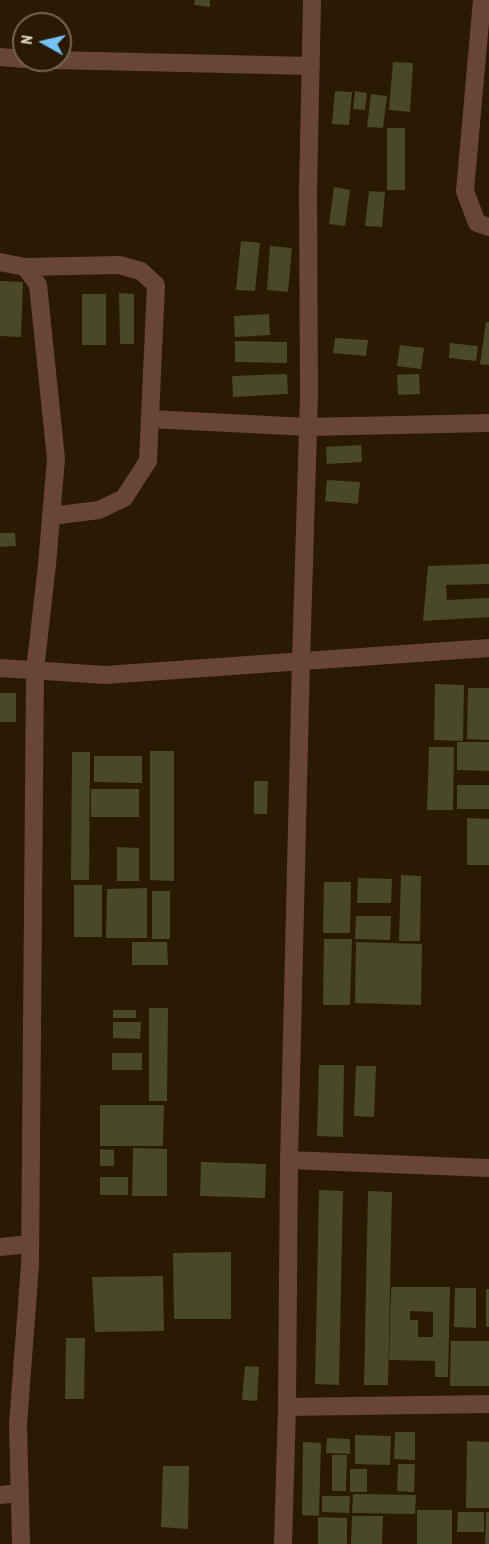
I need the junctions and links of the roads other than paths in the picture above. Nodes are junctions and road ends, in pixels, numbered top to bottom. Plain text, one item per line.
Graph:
1 (312, 0) edge
2 (482, 0) edge
3 (72, 60) edge
4 (310, 66) junction
5 (489, 227) edge
6 (0, 262) edge
7 (25, 267) junction
8 (150, 419) junction
9 (489, 423) edge
10 (308, 427) junction
11 (51, 516) junction
12 (489, 648) edge
13 (300, 661) junction
14 (0, 668) edge
15 (35, 670) junction
16 (289, 1160) junction
17 (489, 1168) edge
18 (30, 1244) junction
19 (0, 1247) edge
20 (489, 1404) edge
21 (287, 1407) junction
22 (20, 1493) junction
23 (0, 1495) edge
24 (21, 1544) edge
25 (283, 1544) edge

1 - 4 street
2 - 5 street
3 - 4 street
4 - 10 street
6 - 7 street
7 - 8 street
7 - 11 street
8 - 10 street
8 - 11 street
9 - 10 street
10 - 13 street
11 - 15 street
12 - 13 street
13 - 15 street
13 - 16 street
14 - 15 street
15 - 18 street
16 - 17 street
16 - 21 street
18 - 19 street
18 - 22 street
20 - 21 street
21 - 25 street
22 - 23 street
22 - 24 street

